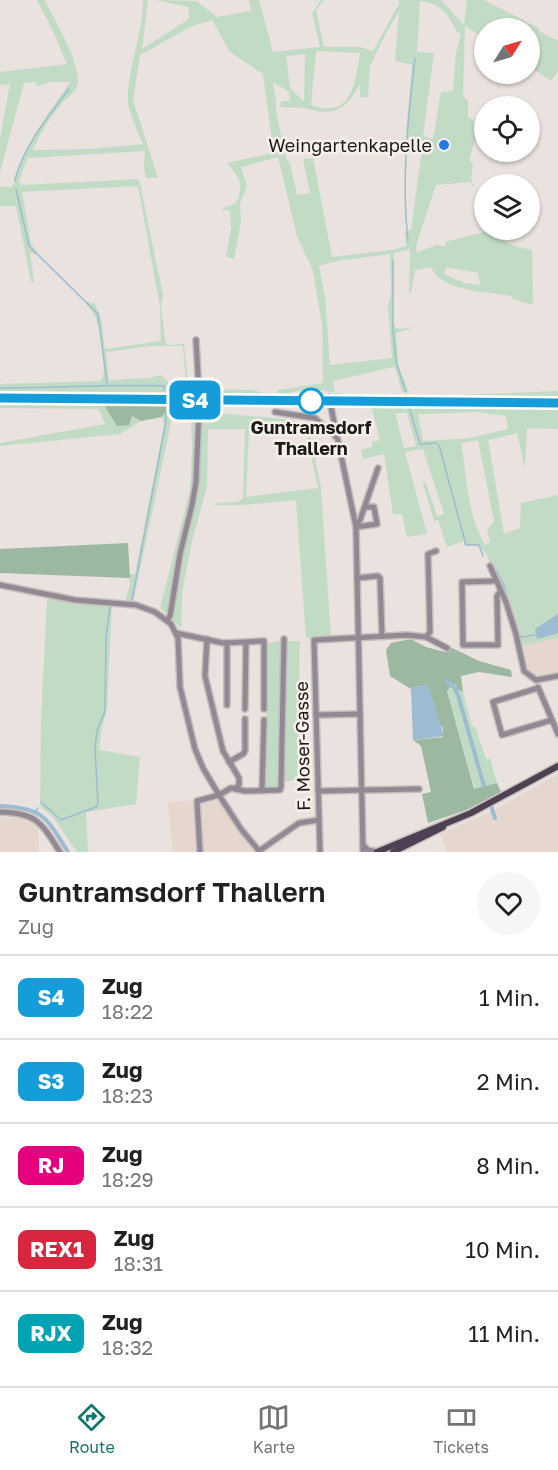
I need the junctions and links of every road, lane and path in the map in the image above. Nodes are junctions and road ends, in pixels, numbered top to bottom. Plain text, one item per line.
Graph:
1 (196, 340) dead end
2 (199, 393) tunnel mouth
3 (328, 393) dead end
4 (199, 409) tunnel mouth
5 (275, 412) dead end
6 (337, 439) junction
7 (378, 468) dead end
8 (365, 507) junction
9 (356, 527) junction
10 (436, 551) dead end
11 (490, 566) dead end
12 (357, 578) junction
13 (495, 581) junction
14 (0, 585) edge
15 (500, 592) junction
16 (167, 620) junction
17 (176, 633) junction
18 (382, 636) junction
19 (426, 637) junction
20 (207, 639) junction
21 (284, 639) dead end
22 (358, 639) junction
23 (227, 643) junction
24 (246, 643) junction
25 (447, 648) dead end
26 (558, 676) edge
27 (536, 680) junction
28 (538, 688) junction
29 (227, 705) dead end
30 (245, 709) dead end
31 (264, 709) dead end
32 (360, 714) junction
33 (316, 715) junction
34 (245, 719) dead end
35 (264, 720) dead end
36 (552, 720) junction
37 (558, 734) edge
38 (229, 762) junction
39 (558, 766) edge
40 (236, 789) junction
41 (362, 789) junction
42 (419, 789) dead end
43 (318, 790) junction
44 (262, 791) junction
45 (219, 795) junction
46 (0, 812) edge
47 (319, 820) junction
48 (448, 823) junction
49 (363, 849) edge
50 (60, 852) edge
51 (201, 852) edge
52 (260, 852) edge
53 (320, 852) edge
54 (378, 852) edge
55 (393, 852) edge

1 - 2 street
3 - 6 street, bridge
4 - 16 street
5 - 6 street
6 - 9 street
7 - 8 street
8 - 9 street
8 - 9 street
9 - 12 street
10 - 19 street
11 - 13 street
12 - 18 street
12 - 22 street
13 - 15 street
13 - 15 street
14 - 16 street
15 - 27 street
16 - 17 street
17 - 20 street
17 - 45 street
18 - 19 street
18 - 22 street
19 - 25 street
20 - 23 street
20 - 38 street
21 - 44 street
22 - 32 street
22 - 33 street, F. Moser-Gasse
23 - 24 street
23 - 29 street
24 - 30 street
24 - 31 street
26 - 27 street
27 - 28 street
28 - 36 street
28 - 36 street
32 - 33 street
32 - 41 street
33 - 43 street, F. Moser-Gasse
34 - 38 street
35 - 44 street
36 - 37 street
38 - 40 street
39 - 48 main road
40 - 44 street
40 - 45 street
41 - 42 street
41 - 43 street
41 - 49 street
43 - 47 street, F. Moser-Gasse
45 - 51 street
45 - 52 street
46 - 50 street
47 - 52 street
47 - 53 street, F. Moser-Gasse
48 - 54 main road
48 - 55 main road
49 - 54 street

